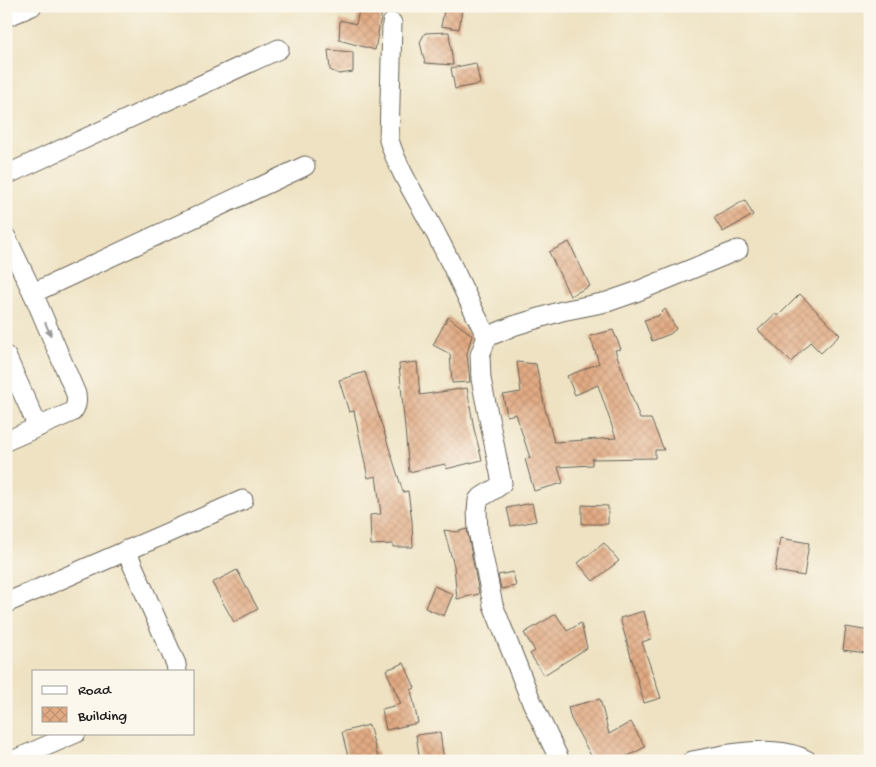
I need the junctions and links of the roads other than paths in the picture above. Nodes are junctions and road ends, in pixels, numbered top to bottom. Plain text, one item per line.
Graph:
1 (32, 6) edge
2 (6, 17) edge
3 (392, 23) dead end
4 (279, 48) dead end
5 (305, 166) dead end
6 (6, 174) edge
7 (6, 237) edge
8 (738, 250) dead end
9 (33, 293) junction
10 (487, 337) junction
11 (6, 356) edge
12 (38, 427) junction
13 (6, 441) edge
14 (243, 500) dead end
15 (126, 550) junction
16 (6, 603) edge
17 (177, 670) edge
18 (74, 734) edge
19 (12, 761) edge
20 (560, 761) edge
21 (692, 761) edge
22 (808, 761) edge

1 - 2 street
3 - 10 street
4 - 6 street
5 - 9 street
7 - 9 street
8 - 10 street
9 -> 12 street
10 - 20 street
11 - 12 street
12 - 13 street
14 - 15 street
15 - 16 street
15 - 17 street
18 - 19 street
21 - 22 street

